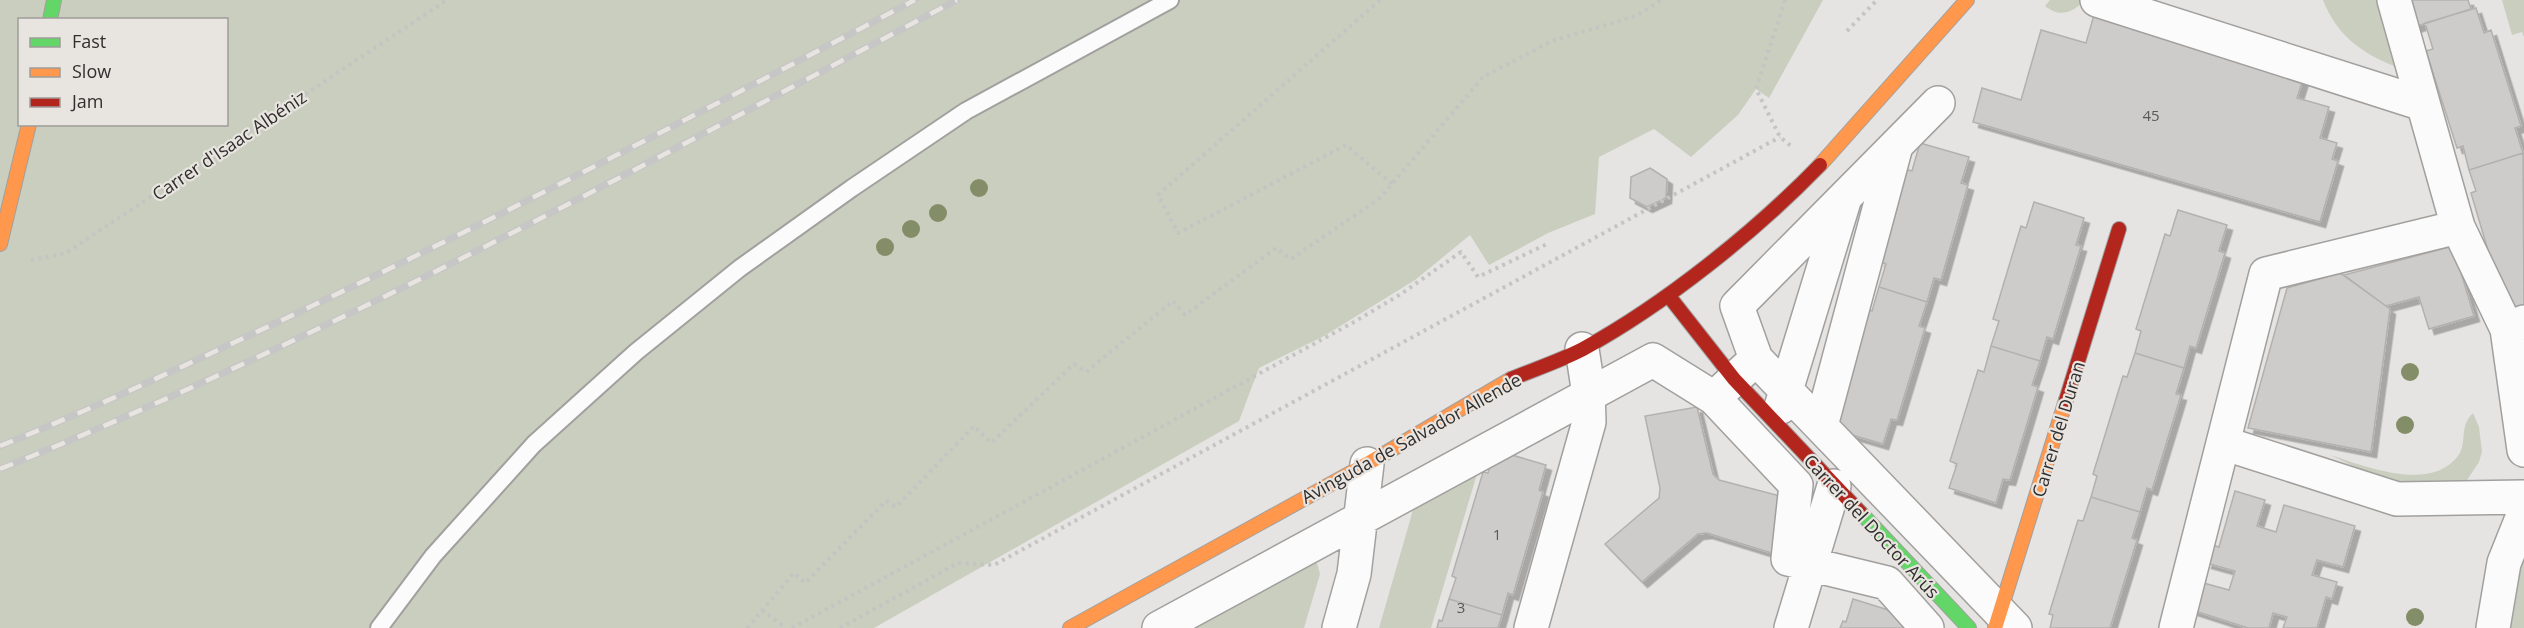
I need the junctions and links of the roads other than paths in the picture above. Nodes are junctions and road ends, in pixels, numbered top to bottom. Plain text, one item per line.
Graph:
1 (54, 0) edge
2 (1170, 0) edge
3 (1967, 0) edge
4 (2097, 0) edge
5 (2394, 0) edge
6 (50, 18) edge
7 (1938, 103) dead end
8 (2423, 104) junction
9 (29, 126) edge
10 (1897, 144) junction
11 (1818, 167) junction
12 (1845, 197) junction
13 (2458, 226) junction
14 (2119, 229) dead end
15 (0, 244) edge
16 (1668, 295) junction
17 (2515, 326) edge
18 (1582, 349) junction
19 (1735, 379) junction
20 (1786, 389) junction
21 (1588, 395) junction
22 (1776, 423) junction
23 (1821, 426) junction
24 (2223, 443) junction
25 (2524, 450) edge
26 (1367, 464) junction
27 (1834, 486) junction
28 (2524, 497) edge
29 (2524, 513) edge
30 (1359, 520) junction
31 (1811, 564) junction
32 (2004, 623) edge
33 (379, 628) edge
34 (1070, 628) edge
35 (1159, 628) edge
36 (1339, 628) edge
37 (1531, 628) edge
38 (1791, 628) edge
39 (1927, 628) edge
40 (1969, 628) edge
41 (2176, 628) edge
42 (2493, 628) edge

1 - 6 main road
2 - 33 lane
3 - 11 main road, Avinguda de Salvador Allende
4 - 8 street
5 - 8 street
7 - 10 street
8 - 13 street
9 - 15 main road
10 - 12 street
10 - 23 street
11 - 12 street
11 - 16 main road, Avinguda de Salvador Allende
12 - 19 street
12 - 20 street
13 - 17 street
13 - 24 street
14 - 32 main road, Carrer del Duran
16 - 18 main road, Avinguda de Salvador Allende
16 - 19 main road, Carrer del Doctor Arús
17 - 25 street
18 - 21 street
18 - 26 main road, Avinguda de Salvador Allende
19 - 20 street
19 - 21 street
19 - 22 main road, Carrer del Doctor Arús
19 - 31 street
20 - 22 street
20 - 23 street
21 - 30 street
21 - 37 street
22 - 27 main road, Carrer del Doctor Arús
23 - 32 street
24 - 28 street
24 - 41 street
26 - 30 street
26 - 34 main road, Avinguda de Salvador Allende
27 - 31 street
27 - 40 main road, Carrer del Doctor Arús
29 - 42 street
30 - 35 street
30 - 36 street
31 - 38 street
31 - 39 street

